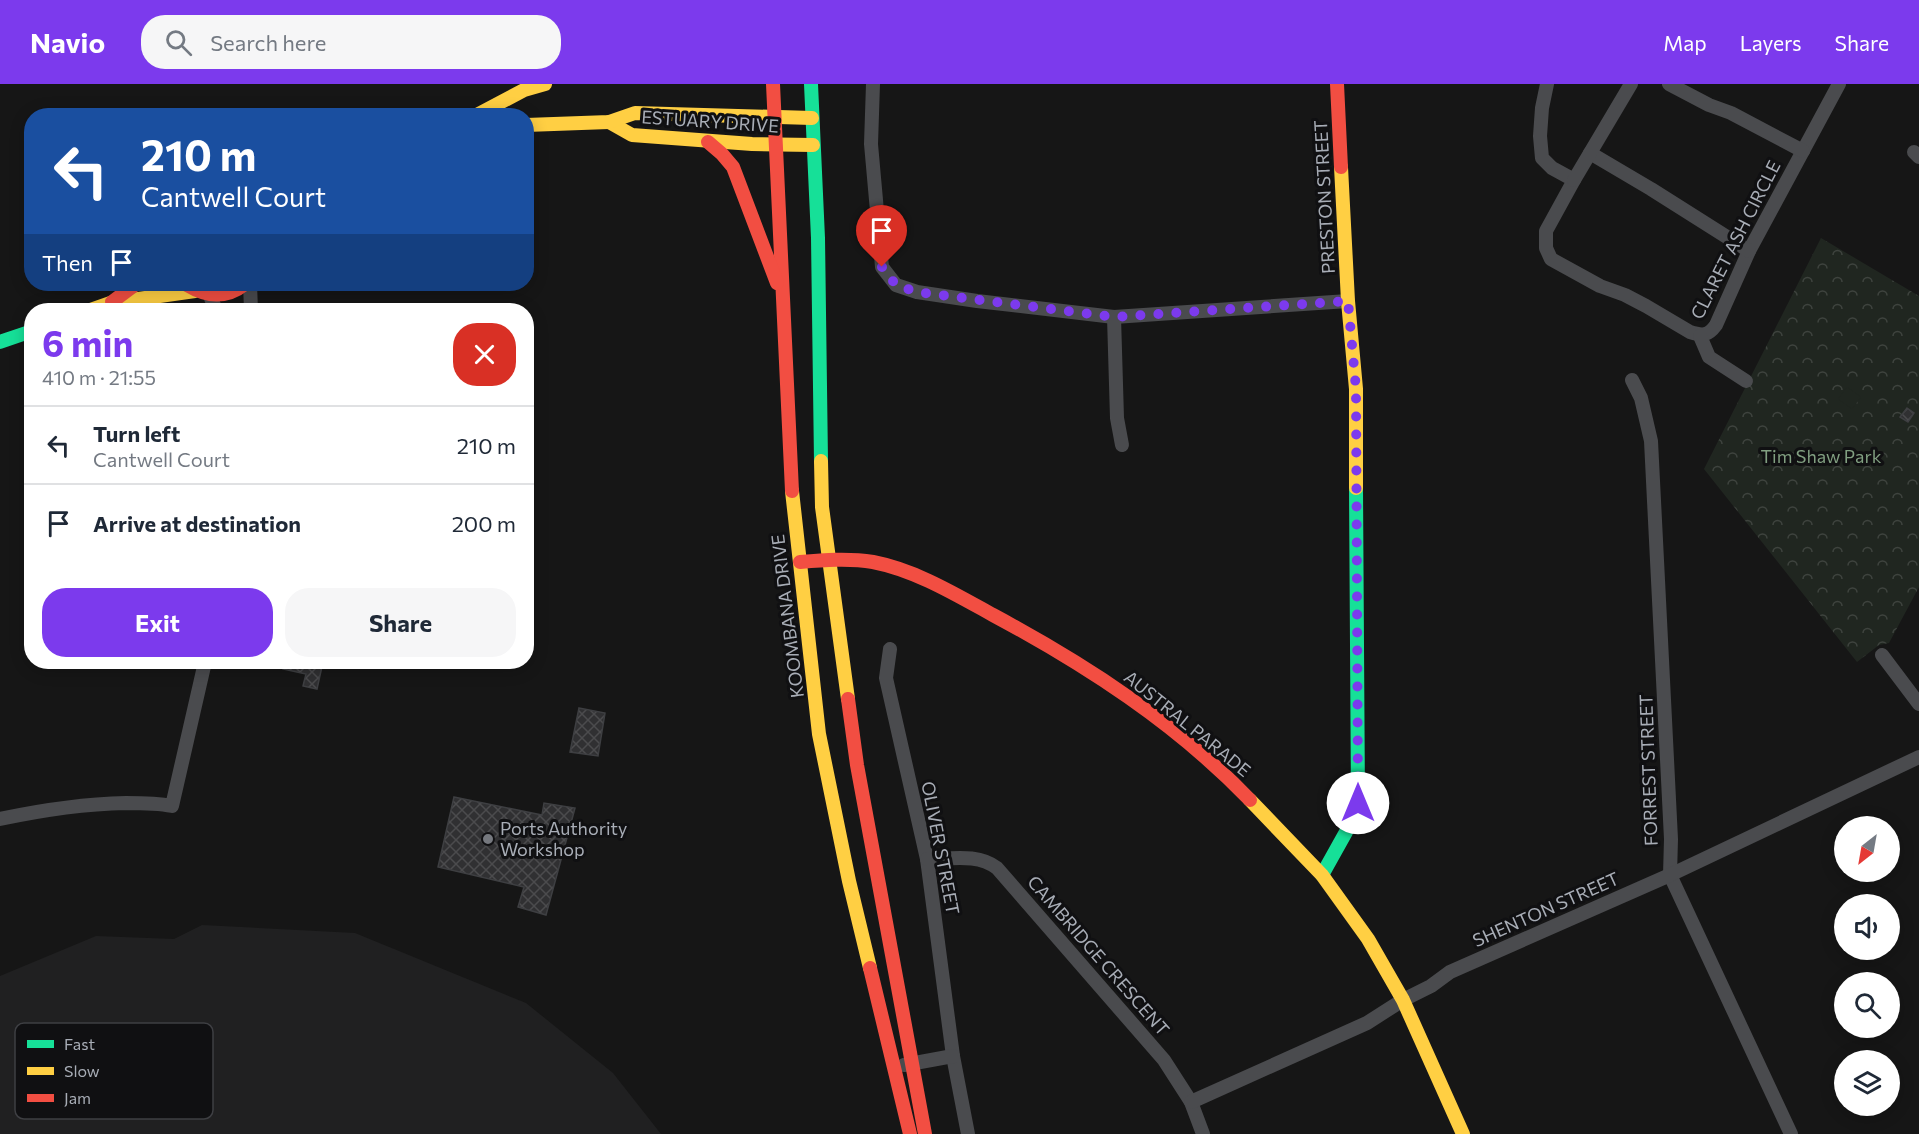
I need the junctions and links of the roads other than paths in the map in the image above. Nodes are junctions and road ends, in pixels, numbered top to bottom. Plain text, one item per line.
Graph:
1 (545, 84) edge
2 (773, 84) edge
3 (811, 84) edge
4 (873, 84) edge
5 (1337, 84) edge
6 (1547, 84) edge
7 (1631, 84) edge
8 (1669, 84) edge
9 (1839, 84) edge
10 (491, 108) edge
11 (775, 117) junction
12 (812, 118) junction
13 (609, 122) junction
14 (534, 125) edge
15 (708, 142) junction
16 (776, 144) junction
17 (813, 145) junction
18 (1803, 152) junction
19 (1590, 153) junction
20 (1574, 180) junction
21 (1749, 251) junction
22 (126, 291) edge
23 (170, 291) edge
24 (199, 291) edge
25 (234, 291) edge
26 (210, 296) junction
27 (783, 298) junction
28 (1348, 301) junction
29 (110, 303) joint
30 (213, 303) edge
31 (1114, 317) junction
32 (24, 334) edge
33 (1700, 336) junction
34 (0, 342) edge
35 (1632, 380) dead end
36 (1746, 381) dead end
37 (1122, 445) dead end
38 (830, 560) junction
39 (800, 562) junction
40 (890, 649) dead end
41 (1882, 655) dead end
42 (204, 669) edge
43 (1919, 704) edge
44 (1919, 757) edge
45 (0, 819) edge
46 (927, 859) junction
47 (1322, 875) junction
48 (1670, 875) junction
49 (1403, 1000) junction
50 (953, 1056) junction
51 (910, 1063) junction
52 (893, 1067) junction
53 (1191, 1102) junction
54 (910, 1134) edge
55 (925, 1134) edge
56 (968, 1134) edge
57 (1203, 1134) edge
58 (1463, 1134) edge
59 (1791, 1134) edge

1 - 10 main road
2 - 11 main road, KOOMBANA DRIVE
3 - 12 main road
4 - 31 street
5 - 28 main road, PRESTON STREET
6 - 20 street
7 - 19 street
8 - 18 street
9 - 18 street, CLARET ASH CIRCLE
11 - 12 main road, ESTUARY DRIVE
11 - 13 main road, ESTUARY DRIVE
11 - 16 main road, KOOMBANA DRIVE
12 - 17 main road
13 - 14 main road, ESTUARY DRIVE
13 - 15 main road, ESTUARY DRIVE
15 - 16 main road, ESTUARY DRIVE
15 - 27 main road
16 - 17 main road, ESTUARY DRIVE
16 - 27 main road, KOOMBANA DRIVE
17 - 38 main road
18 - 21 street, CLARET ASH CIRCLE
19 - 20 street
19 - 21 street
20 - 33 street, CLARET ASH CIRCLE
21 - 33 street, CLARET ASH CIRCLE
22 - 29 main road
23 - 29 main road
24 - 26 main road
25 - 26 main road
26 - 30 street
27 - 39 main road, KOOMBANA DRIVE
28 - 31 street
28 - 47 main road, PRESTON STREET
31 - 37 street
32 - 34 main road
33 - 36 street
35 - 48 street, FORREST STREET
38 - 39 main road, AUSTRAL PARADE
38 - 47 main road, AUSTRAL PARADE
38 - 51 main road
39 - 52 main road, KOOMBANA DRIVE
40 - 46 street, OLIVER STREET
41 - 43 street
42 - 45 street
44 - 48 street, SHENTON STREET
46 - 50 street, OLIVER STREET
46 - 53 street, CAMBRIDGE CRESCENT
47 - 49 main road, AUSTRAL PARADE
48 - 49 street, SHENTON STREET
48 - 59 street, FORREST STREET
49 - 53 street, SHENTON STREET
49 - 58 main road, AUSTRAL PARADE
50 - 51 street
50 - 56 street, OLIVER STREET
51 - 52 street
51 - 55 main road
52 - 54 main road, KOOMBANA DRIVE
53 - 57 street, CAMBRIDGE CRESCENT

